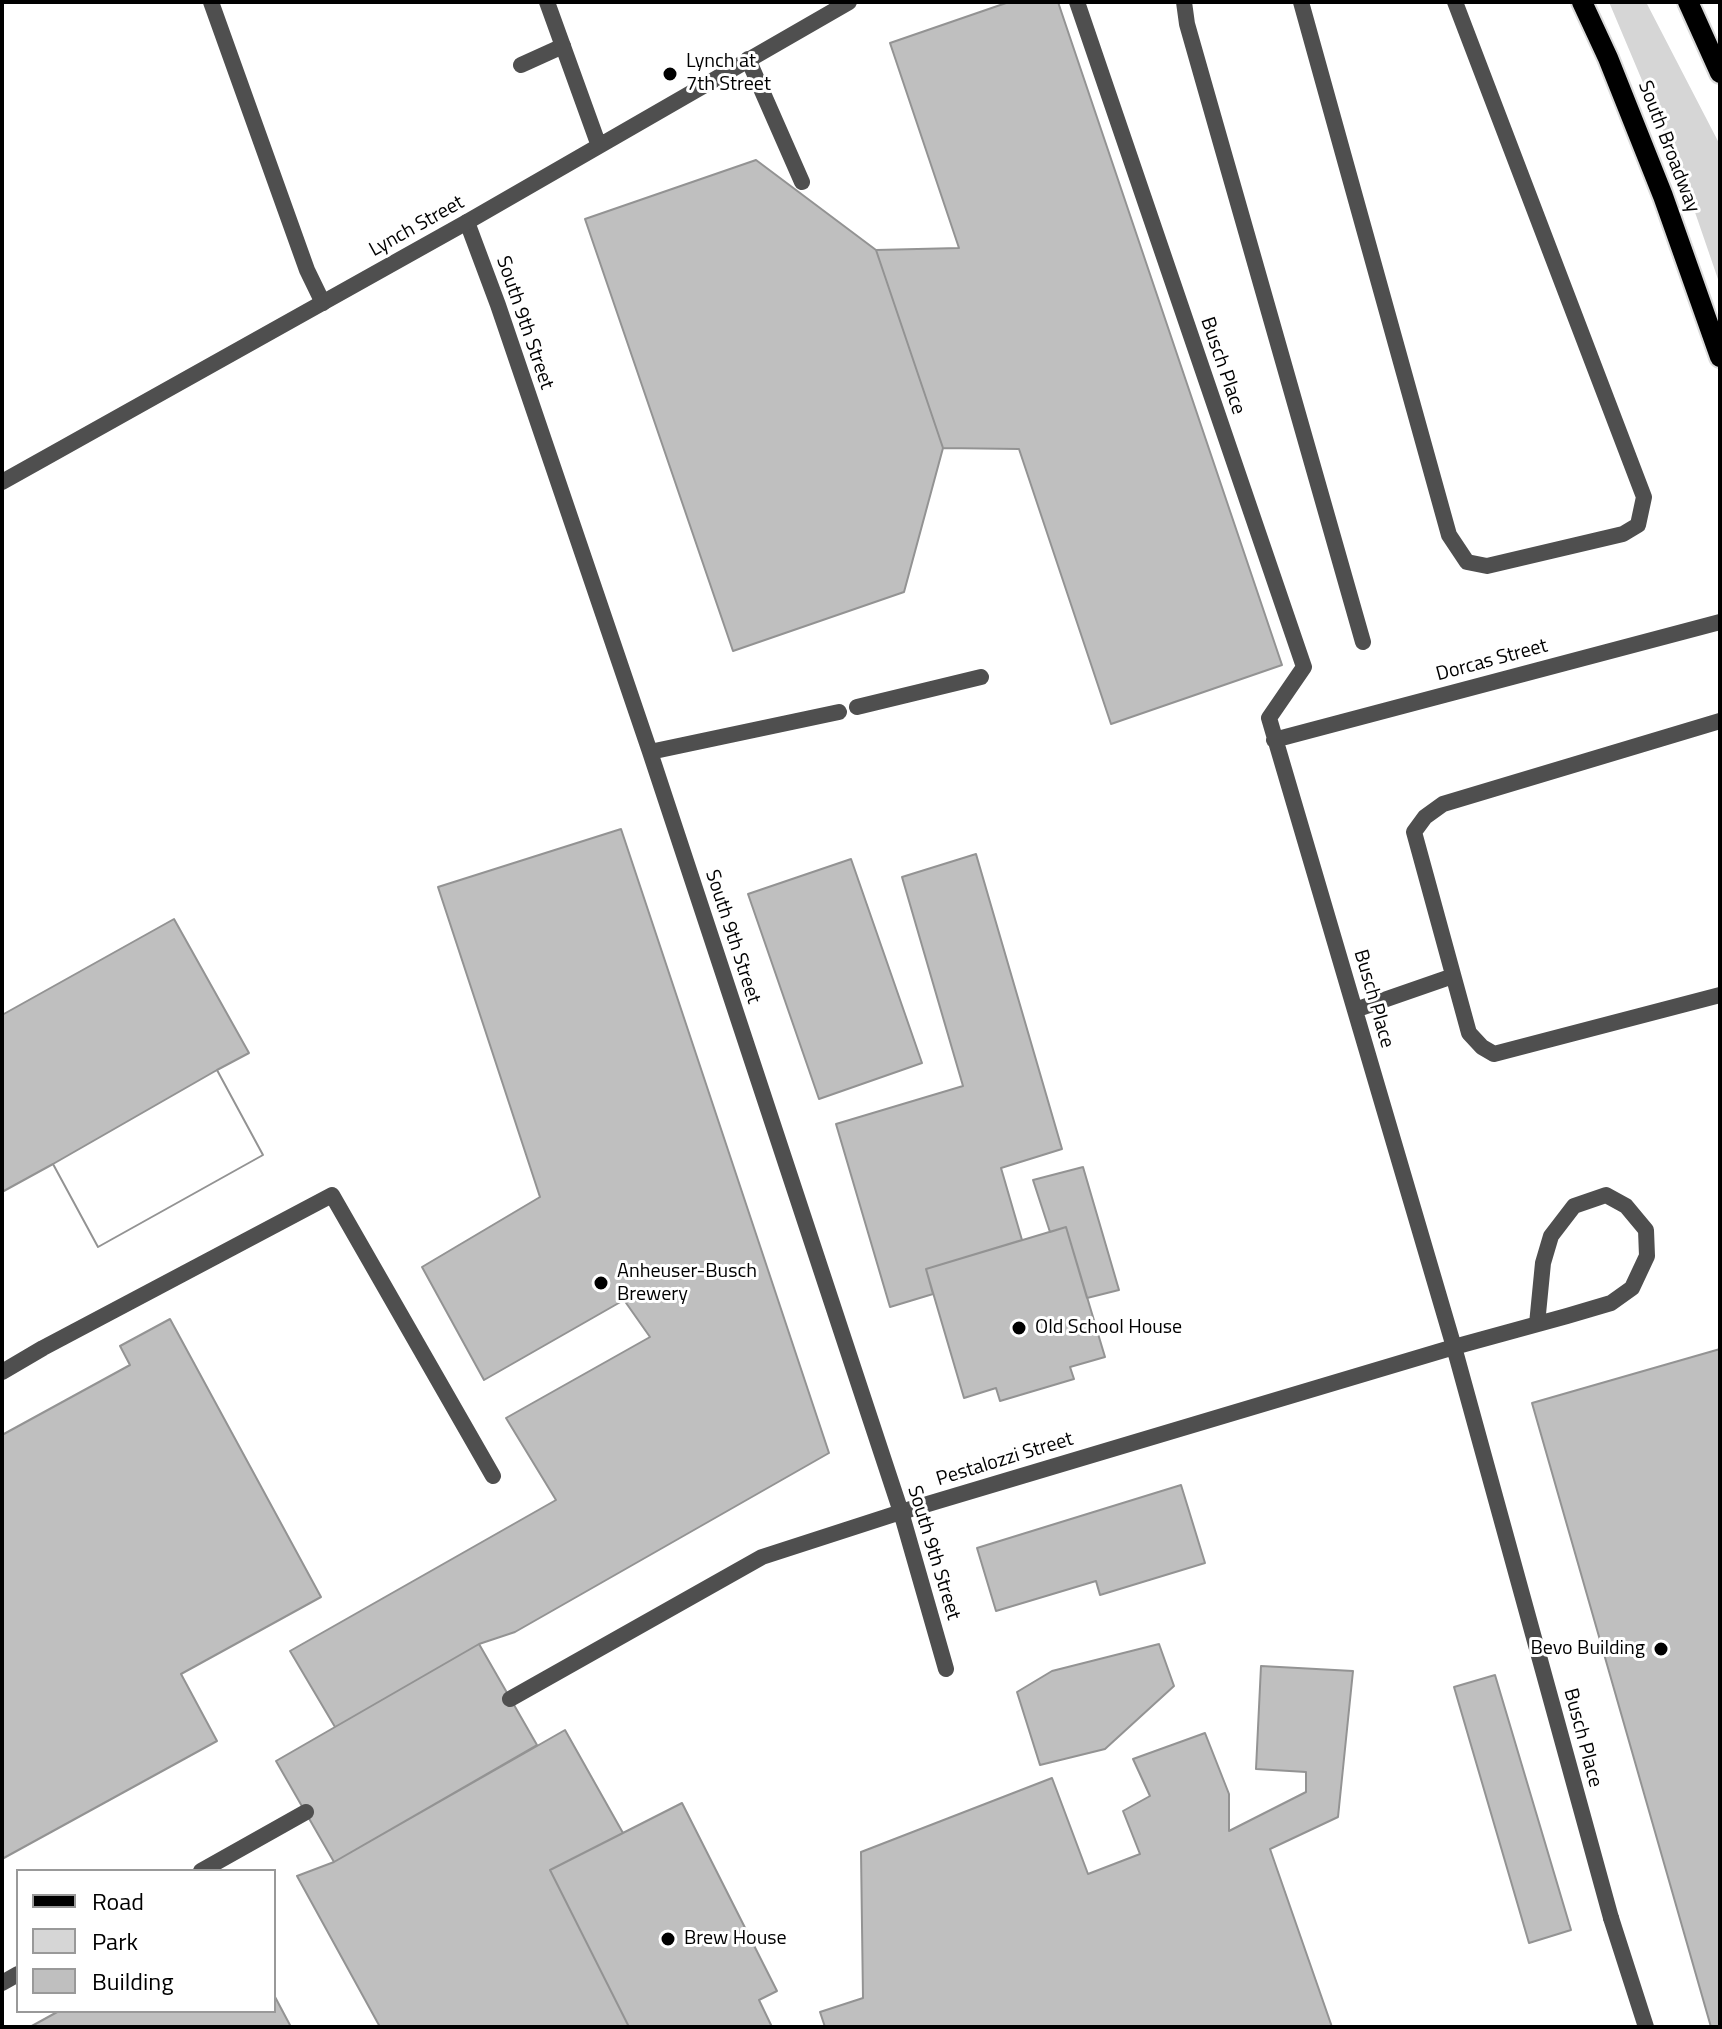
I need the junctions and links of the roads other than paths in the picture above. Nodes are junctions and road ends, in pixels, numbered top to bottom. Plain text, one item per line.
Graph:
1 (211, 2) edge
2 (547, 2) edge
3 (849, 2) edge
4 (1077, 2) edge
5 (1184, 2) edge
6 (1301, 2) edge
7 (1455, 2) edge
8 (1582, 2) edge
9 (1688, 2) edge
10 (563, 46) junction
11 (748, 59) junction
12 (521, 65) dead end
13 (1720, 73) edge
14 (599, 146) junction
15 (802, 182) dead end
16 (467, 222) junction
17 (323, 303) junction
18 (1720, 357) edge
19 (2, 482) edge
20 (1720, 622) edge
21 (1363, 642) dead end
22 (981, 677) dead end
23 (857, 707) dead end
24 (839, 712) dead end
25 (1720, 721) edge
26 (1274, 740) junction
27 (650, 752) junction
28 (1453, 976) junction
29 (1720, 995) edge
30 (1355, 1010) junction
31 (1537, 1324) junction
32 (1454, 1347) junction
33 (2, 1372) edge
34 (493, 1476) dead end
35 (901, 1512) junction
36 (946, 1669) dead end
37 (510, 1699) dead end
38 (306, 1812) dead end
39 (205, 1869) edge
40 (1646, 2027) edge

1 - 17 street
2 - 10 street
3 - 11 street, Lynch Street
4 - 26 street, Busch Place
5 - 21 street
6 - 7 street
8 - 18 main road, South Broadway
9 - 13 main road
10 - 12 street
10 - 14 street
11 - 14 street, Lynch Street
11 - 15 street
14 - 16 street, Lynch Street
16 - 17 street, Lynch Street
16 - 27 street, South 9th Street
17 - 19 street, Lynch Street
20 - 26 street, Dorcas Street
22 - 23 street
24 - 27 street
25 - 28 street
26 - 30 street, Busch Place
27 - 35 street, South 9th Street
28 - 29 street
28 - 30 street
30 - 32 street, Busch Place
31 - 31 street, Pestalozzi Street
31 - 32 street, Pestalozzi Street
32 - 35 street, Pestalozzi Street
32 - 40 street, Busch Place
33 - 34 street
35 - 36 street, South 9th Street
35 - 37 street, Pestalozzi Street
38 - 39 street

